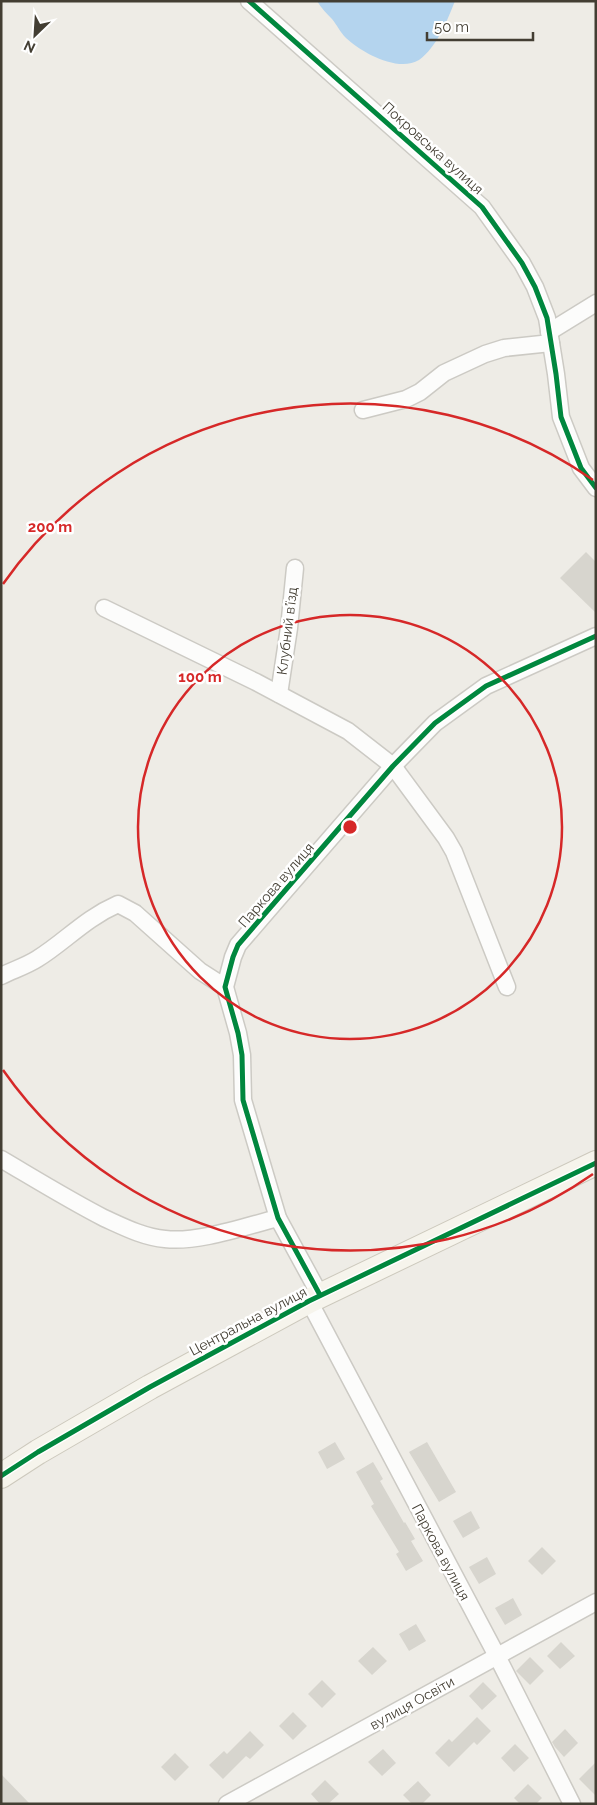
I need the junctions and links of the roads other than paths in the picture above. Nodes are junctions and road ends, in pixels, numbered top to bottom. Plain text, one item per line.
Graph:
1 (249, 1) edge
2 (596, 303) edge
3 (550, 337) junction
4 (363, 410) dead end
5 (596, 488) edge
6 (295, 568) dead end
7 (104, 608) dead end
8 (596, 636) edge
9 (279, 694) junction
10 (393, 766) junction
11 (1, 976) edge
12 (225, 987) junction
13 (507, 987) dead end
14 (1, 1159) edge
15 (596, 1163) edge
16 (278, 1218) junction
17 (314, 1298) junction
18 (1, 1476) edge
19 (596, 1602) edge
20 (497, 1656) junction
21 (227, 1804) edge
22 (572, 1804) edge

1 - 3 street, Покровська вулиця
2 - 3 street
3 - 4 street
3 - 5 street, Покровська вулиця
6 - 9 street, Клубний в’їзд
7 - 9 street
8 - 10 street, Паркова вулиця
9 - 10 street
10 - 12 street, Паркова вулиця
10 - 13 street
11 - 12 street
12 - 16 street, Паркова вулиця
14 - 16 street
15 - 17 street, Центральна вулиця
16 - 17 street, Паркова вулиця
17 - 18 street, Центральна вулиця
17 - 20 street, Паркова вулиця
19 - 20 street, вулиця Освіти
20 - 21 street, вулиця Освіти
20 - 22 street, Паркова вулиця

